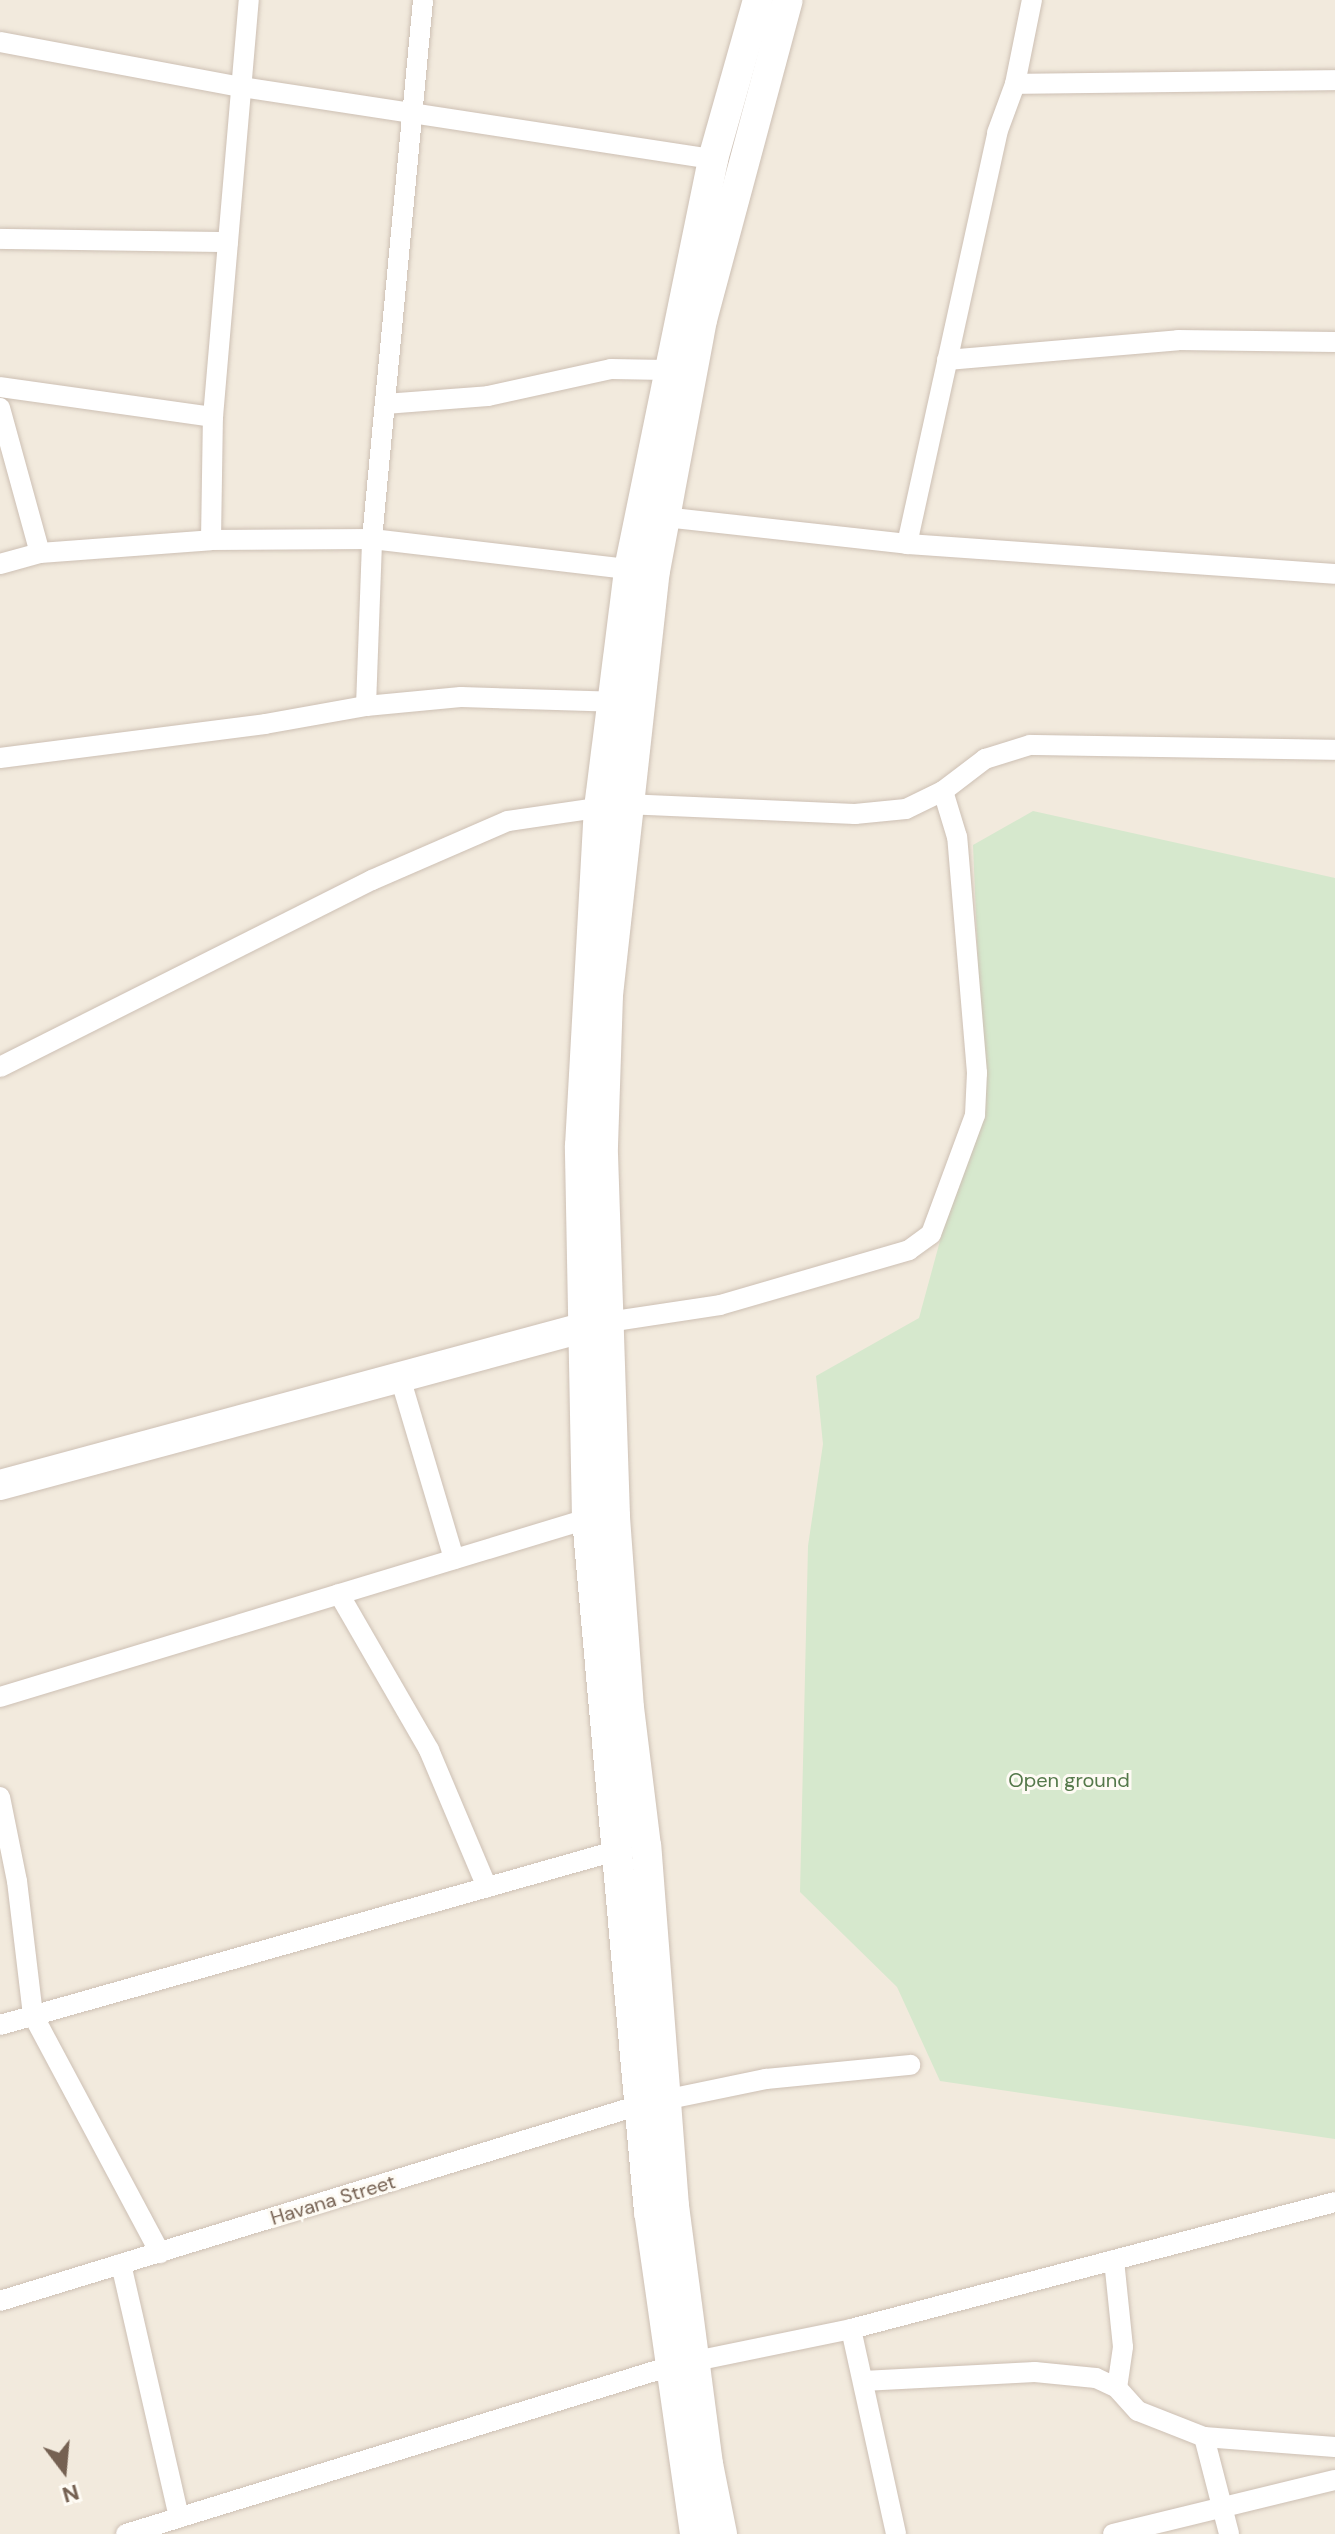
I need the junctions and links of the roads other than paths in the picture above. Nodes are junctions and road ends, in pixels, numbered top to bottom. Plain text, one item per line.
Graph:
1 (249, 0) edge
2 (423, 0) edge
3 (758, 0) edge
4 (788, 0) edge
5 (1032, 0) edge
6 (0, 42) edge
7 (1335, 80) edge
8 (1015, 84) junction
9 (241, 87) junction
10 (412, 112) junction
11 (713, 159) junction
12 (0, 239) edge
13 (228, 242) junction
14 (1335, 342) edge
15 (947, 360) junction
16 (666, 370) junction
17 (0, 387) edge
18 (385, 404) junction
19 (0, 408) edge
20 (213, 417) junction
21 (664, 517) junction
22 (372, 539) junction
23 (211, 540) junction
24 (907, 544) junction
25 (40, 553) junction
26 (0, 564) edge
27 (629, 569) junction
28 (1335, 574) edge
29 (625, 702) junction
30 (366, 706) junction
31 (1335, 750) edge
32 (0, 758) edge
33 (943, 791) junction
34 (612, 806) junction
35 (0, 1067) edge
36 (595, 1324) junction
37 (399, 1374) junction
38 (0, 1485) edge
39 (587, 1519) junction
40 (454, 1559) junction
41 (339, 1594) junction
42 (0, 1697) edge
43 (0, 1797) edge
44 (619, 1850) junction
45 (487, 1887) junction
46 (33, 2015) junction
47 (0, 2025) edge
48 (910, 2065) dead end
49 (653, 2102) junction
50 (1335, 2202) edge
51 (160, 2253) junction
52 (1114, 2260) junction
53 (121, 2264) junction
54 (0, 2301) edge
55 (851, 2329) junction
56 (684, 2364) junction
57 (863, 2381) junction
58 (1117, 2388) junction
59 (1204, 2437) junction
60 (1335, 2447) edge
61 (1335, 2480) edge
62 (1221, 2506) junction
63 (179, 2517) junction
64 (126, 2534) edge
65 (695, 2534) edge
66 (722, 2534) edge
67 (896, 2534) edge
68 (1113, 2534) edge
69 (1229, 2534) edge

1 - 9 street
2 - 10 street
3 - 11 main road
4 - 21 main road
5 - 8 street
6 - 9 street
7 - 8 street
8 - 15 street
9 - 10 street
9 - 13 street
10 - 11 street
10 - 18 street
11 - 16 main road
12 - 13 street
13 - 20 street
14 - 15 street
15 - 24 street
16 - 18 street
16 - 27 main road
17 - 20 street
18 - 22 street
19 - 25 street
20 - 23 street
21 - 24 street
21 - 29 main road
22 - 23 street
22 - 27 street
22 - 30 street
23 - 25 street
24 - 28 street
25 - 26 street
27 - 29 main road
29 - 30 street
29 - 34 main road
30 - 32 street
31 - 33 street
33 - 34 street
33 - 36 street
34 - 35 street
34 - 36 main road
36 - 37 main road
36 - 39 main road
36 - 49 main road
37 - 38 main road
37 - 40 street
39 - 40 street
39 - 44 main road
40 - 41 street
41 - 42 street
41 - 45 street
43 - 46 street
44 - 45 street
44 - 49 main road
45 - 46 street
46 - 47 street
46 - 51 street
48 - 49 street, Havana Street
49 - 51 street, Havana Street
49 - 56 main road
50 - 52 street
51 - 53 street, Havana Street
52 - 55 street
52 - 58 street
53 - 54 street, Havana Street
53 - 63 street
55 - 56 street
55 - 57 street
56 - 63 street
56 - 65 main road
56 - 66 main road
57 - 58 street
57 - 67 street
58 - 59 street
59 - 60 street
59 - 62 street
61 - 62 street
62 - 68 street
62 - 69 street
63 - 64 street

